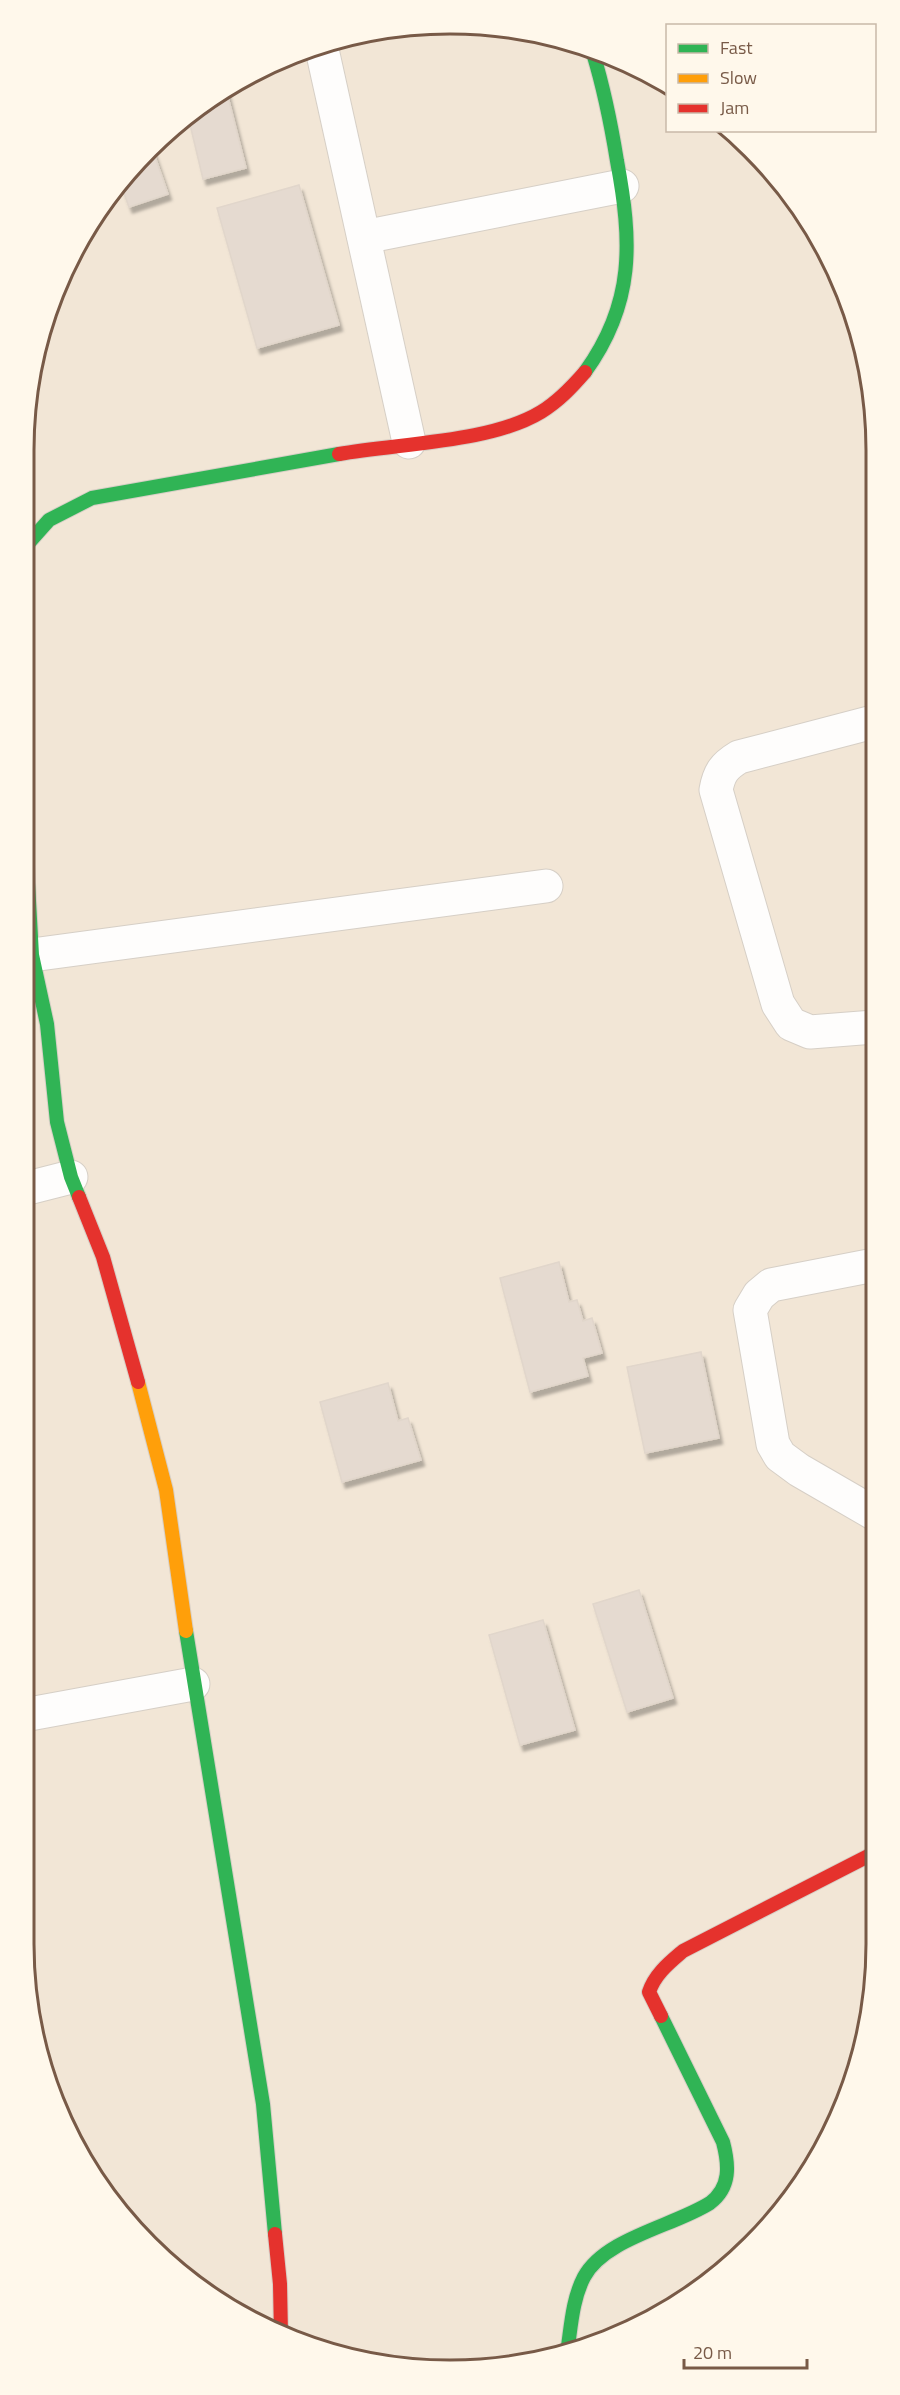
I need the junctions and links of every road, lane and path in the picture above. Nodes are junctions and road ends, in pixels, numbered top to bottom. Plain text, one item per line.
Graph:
1 (323, 55) edge
2 (596, 61) edge
3 (622, 186) junction
4 (364, 237) junction
5 (409, 442) junction
6 (34, 537) edge
7 (866, 724) edge
8 (546, 885) dead end
9 (34, 955) edge
10 (34, 964) edge
11 (866, 1027) edge
12 (71, 1177) junction
13 (34, 1186) edge
14 (866, 1267) edge
15 (866, 1509) edge
16 (194, 1684) junction
17 (34, 1713) edge
18 (866, 1857) edge
19 (281, 2325) edge
20 (569, 2343) edge

1 - 4 street
2 - 3 street
3 - 4 street
3 - 5 street
4 - 5 street
5 - 6 street
7 - 11 street
8 - 9 street
10 - 12 street
12 - 13 street
12 - 16 street
14 - 15 street
16 - 17 street
16 - 19 street
18 - 20 street

